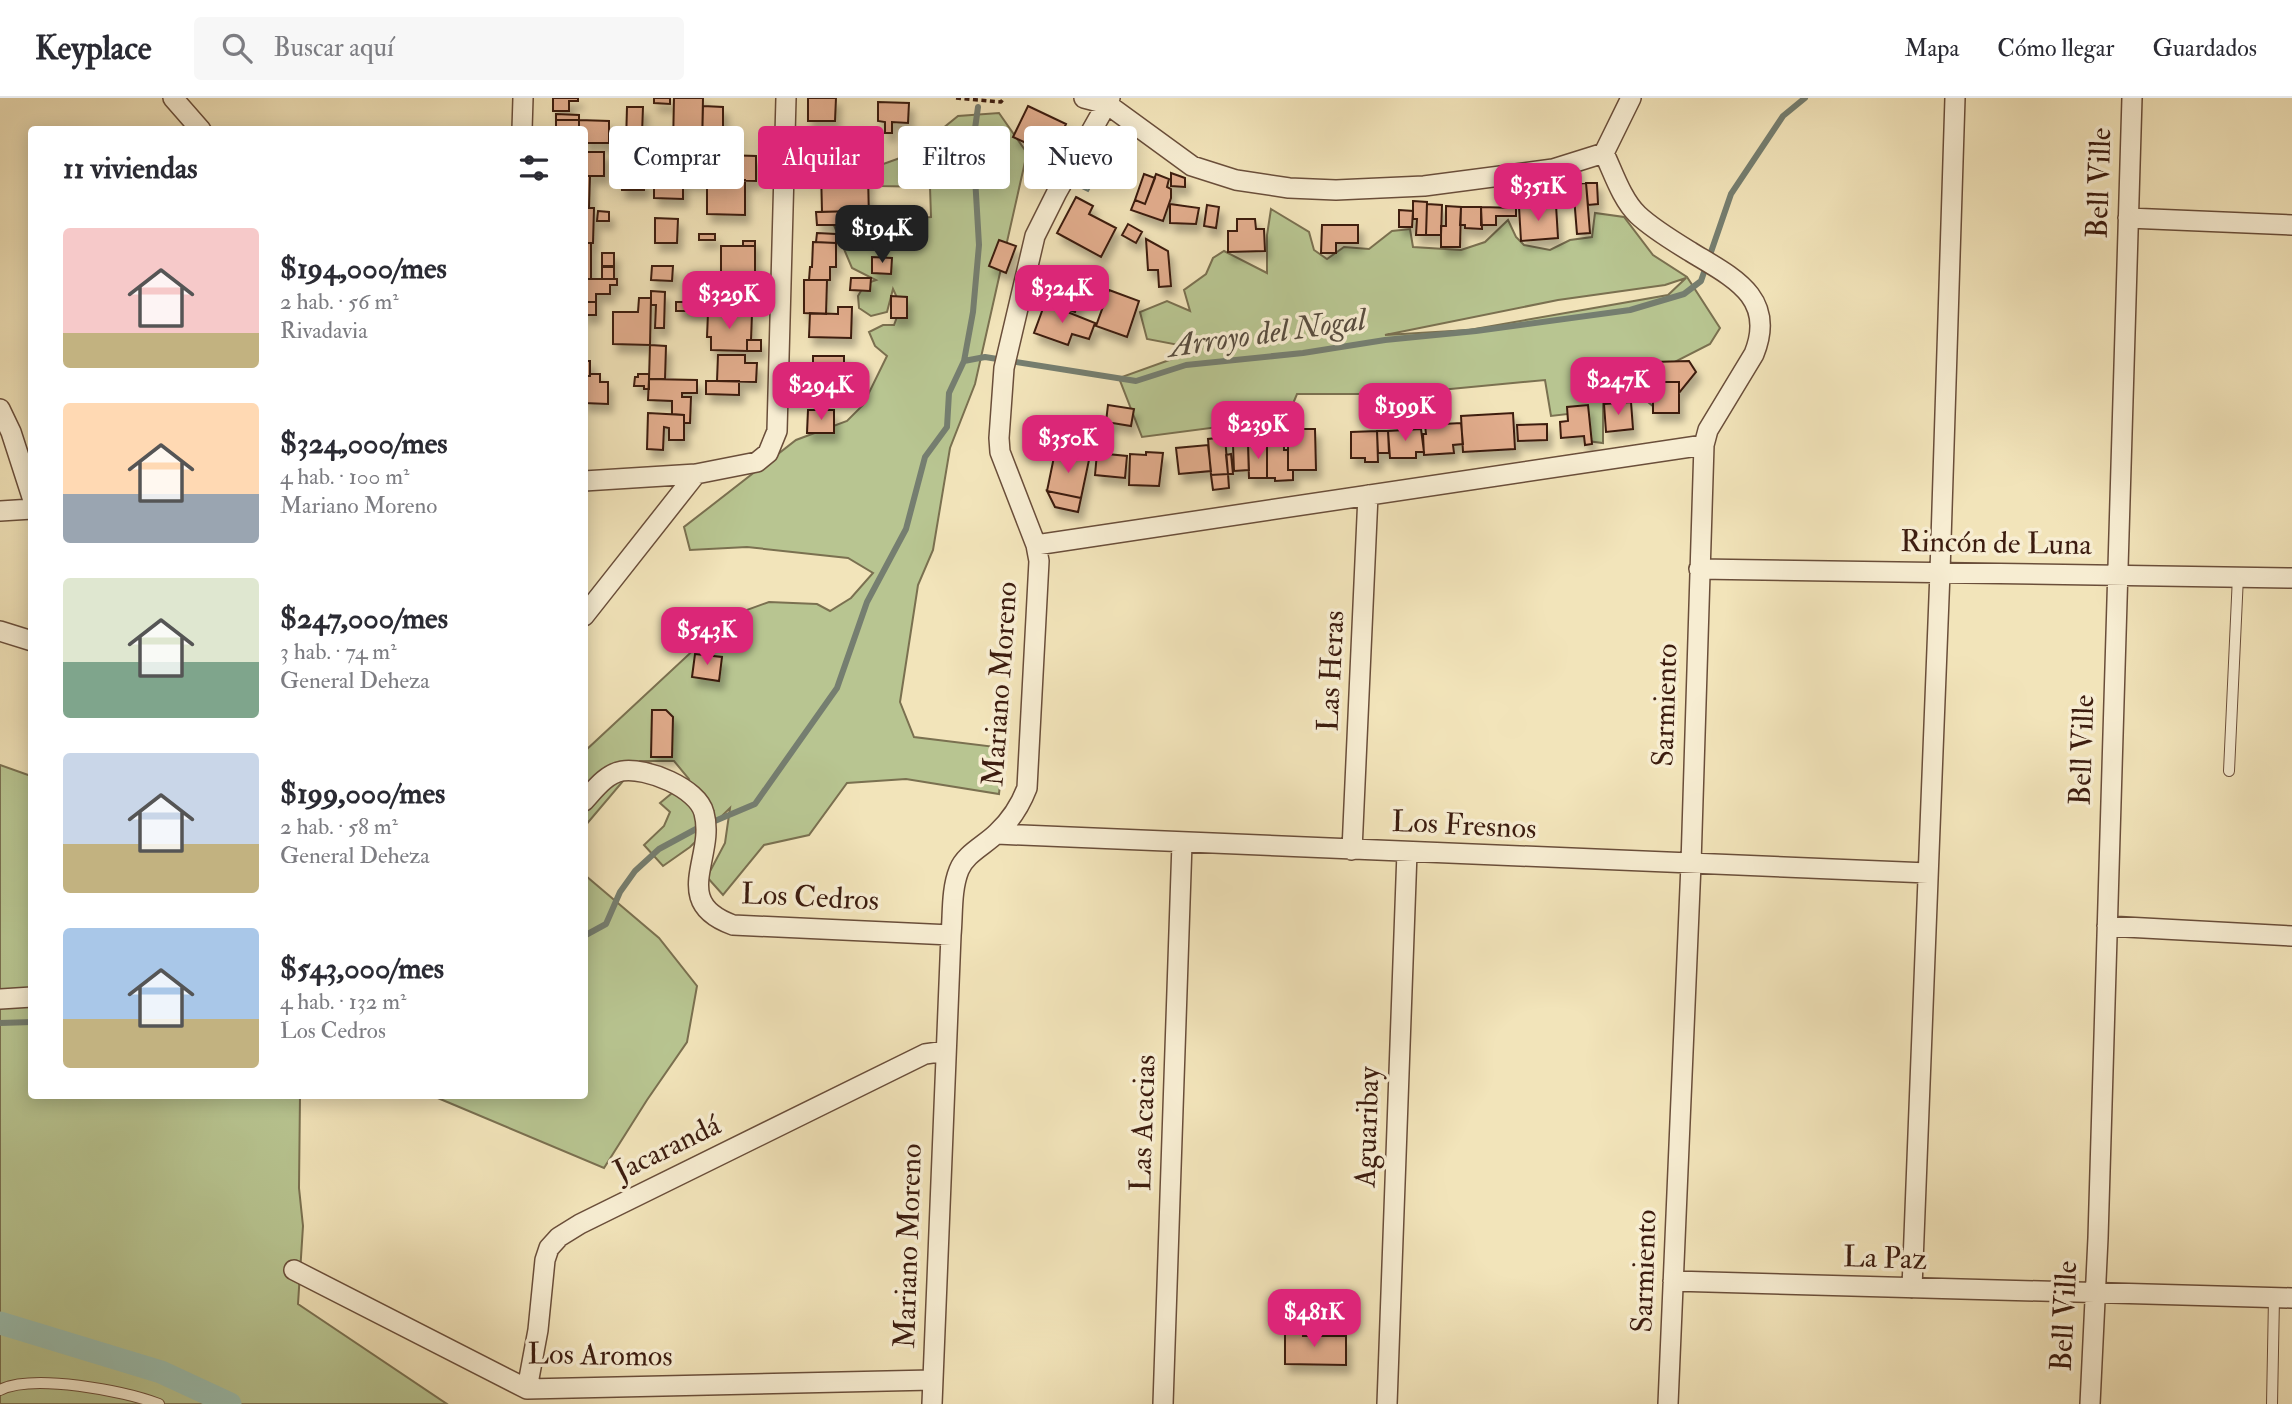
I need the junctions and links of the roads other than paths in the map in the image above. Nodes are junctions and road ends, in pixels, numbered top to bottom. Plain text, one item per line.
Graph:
1 (173, 98) edge
2 (523, 98) edge
3 (786, 98) edge
4 (1084, 98) edge
5 (1630, 98) edge
6 (1955, 98) edge
7 (2132, 98) edge
8 (1109, 101) edge
9 (198, 126) edge
10 (522, 126) edge
11 (1604, 153) junction
12 (2128, 218) junction
13 (2292, 225) edge
14 (0, 409) edge
15 (1704, 445) junction
16 (696, 474) junction
17 (588, 481) edge
18 (28, 485) edge
19 (1368, 495) junction
20 (28, 509) edge
21 (0, 511) edge
22 (1036, 545) junction
23 (1699, 569) junction
24 (1940, 572) junction
25 (2116, 574) junction
26 (2238, 576) junction
27 (2292, 578) edge
28 (588, 611) edge
29 (0, 631) edge
30 (28, 640) edge
31 (2229, 771) dead end
32 (588, 797) edge
33 (997, 834) junction
34 (1182, 843) junction
35 (1352, 850) junction
36 (1407, 852) junction
37 (1691, 864) junction
38 (1928, 873) junction
39 (2107, 926) junction
40 (951, 935) junction
41 (2292, 936) edge
42 (28, 997) edge
43 (0, 999) edge
44 (946, 1051) junction
45 (294, 1270) dead end
46 (1673, 1281) junction
47 (1912, 1289) junction
48 (2095, 1292) junction
49 (2283, 1298) edge
50 (932, 1380) junction
51 (0, 1390) edge
52 (527, 1390) junction
53 (549, 1397) edge
54 (159, 1404) edge
55 (932, 1404) edge
56 (1163, 1404) edge
57 (1387, 1404) edge
58 (1668, 1404) edge
59 (2090, 1404) edge
60 (2272, 1404) edge

1 - 9 street
2 - 10 street
3 - 16 street
4 - 8 street
5 - 11 street
6 - 24 street
7 - 12 street, Bell Ville
8 - 11 street
8 - 22 street, Mariano Moreno
11 - 15 street, Sarmiento
12 - 13 street
12 - 25 street, Bell Ville
14 - 18 street
15 - 19 street
15 - 23 street, Sarmiento
16 - 17 street
16 - 28 street
19 - 22 street
19 - 35 street, Las Heras
20 - 21 street
22 - 33 street, Mariano Moreno
23 - 24 street, Rincón de Luna
23 - 37 street, Sarmiento
24 - 25 street, Rincón de Luna
24 - 38 street
25 - 26 street, Rincón de Luna
25 - 39 street, Bell Ville
26 - 27 street, Rincón de Luna
26 - 31 lane
29 - 30 street
32 - 40 street, Los Cedros
33 - 34 street, Los Fresnos
33 - 40 street, Mariano Moreno
34 - 35 street, Los Fresnos
34 - 56 street, Las Acacias
35 - 36 street, Los Fresnos
36 - 37 street, Los Fresnos
36 - 57 street, Aguaribay
37 - 38 street, Los Fresnos
37 - 46 street, Sarmiento
38 - 47 street
39 - 41 street
39 - 48 street, Bell Ville
40 - 44 street, Mariano Moreno
42 - 43 street
44 - 50 street, Mariano Moreno
44 - 52 street, Jacarandá
45 - 52 street, Los Aromos
46 - 47 street, La Paz
46 - 58 street, Sarmiento
47 - 48 street, La Paz
48 - 49 street, La Paz
48 - 59 street, Bell Ville
49 - 60 lane
50 - 53 street, Los Aromos
50 - 55 street, Mariano Moreno
51 - 54 lane
52 - 53 street, Los Aromos

